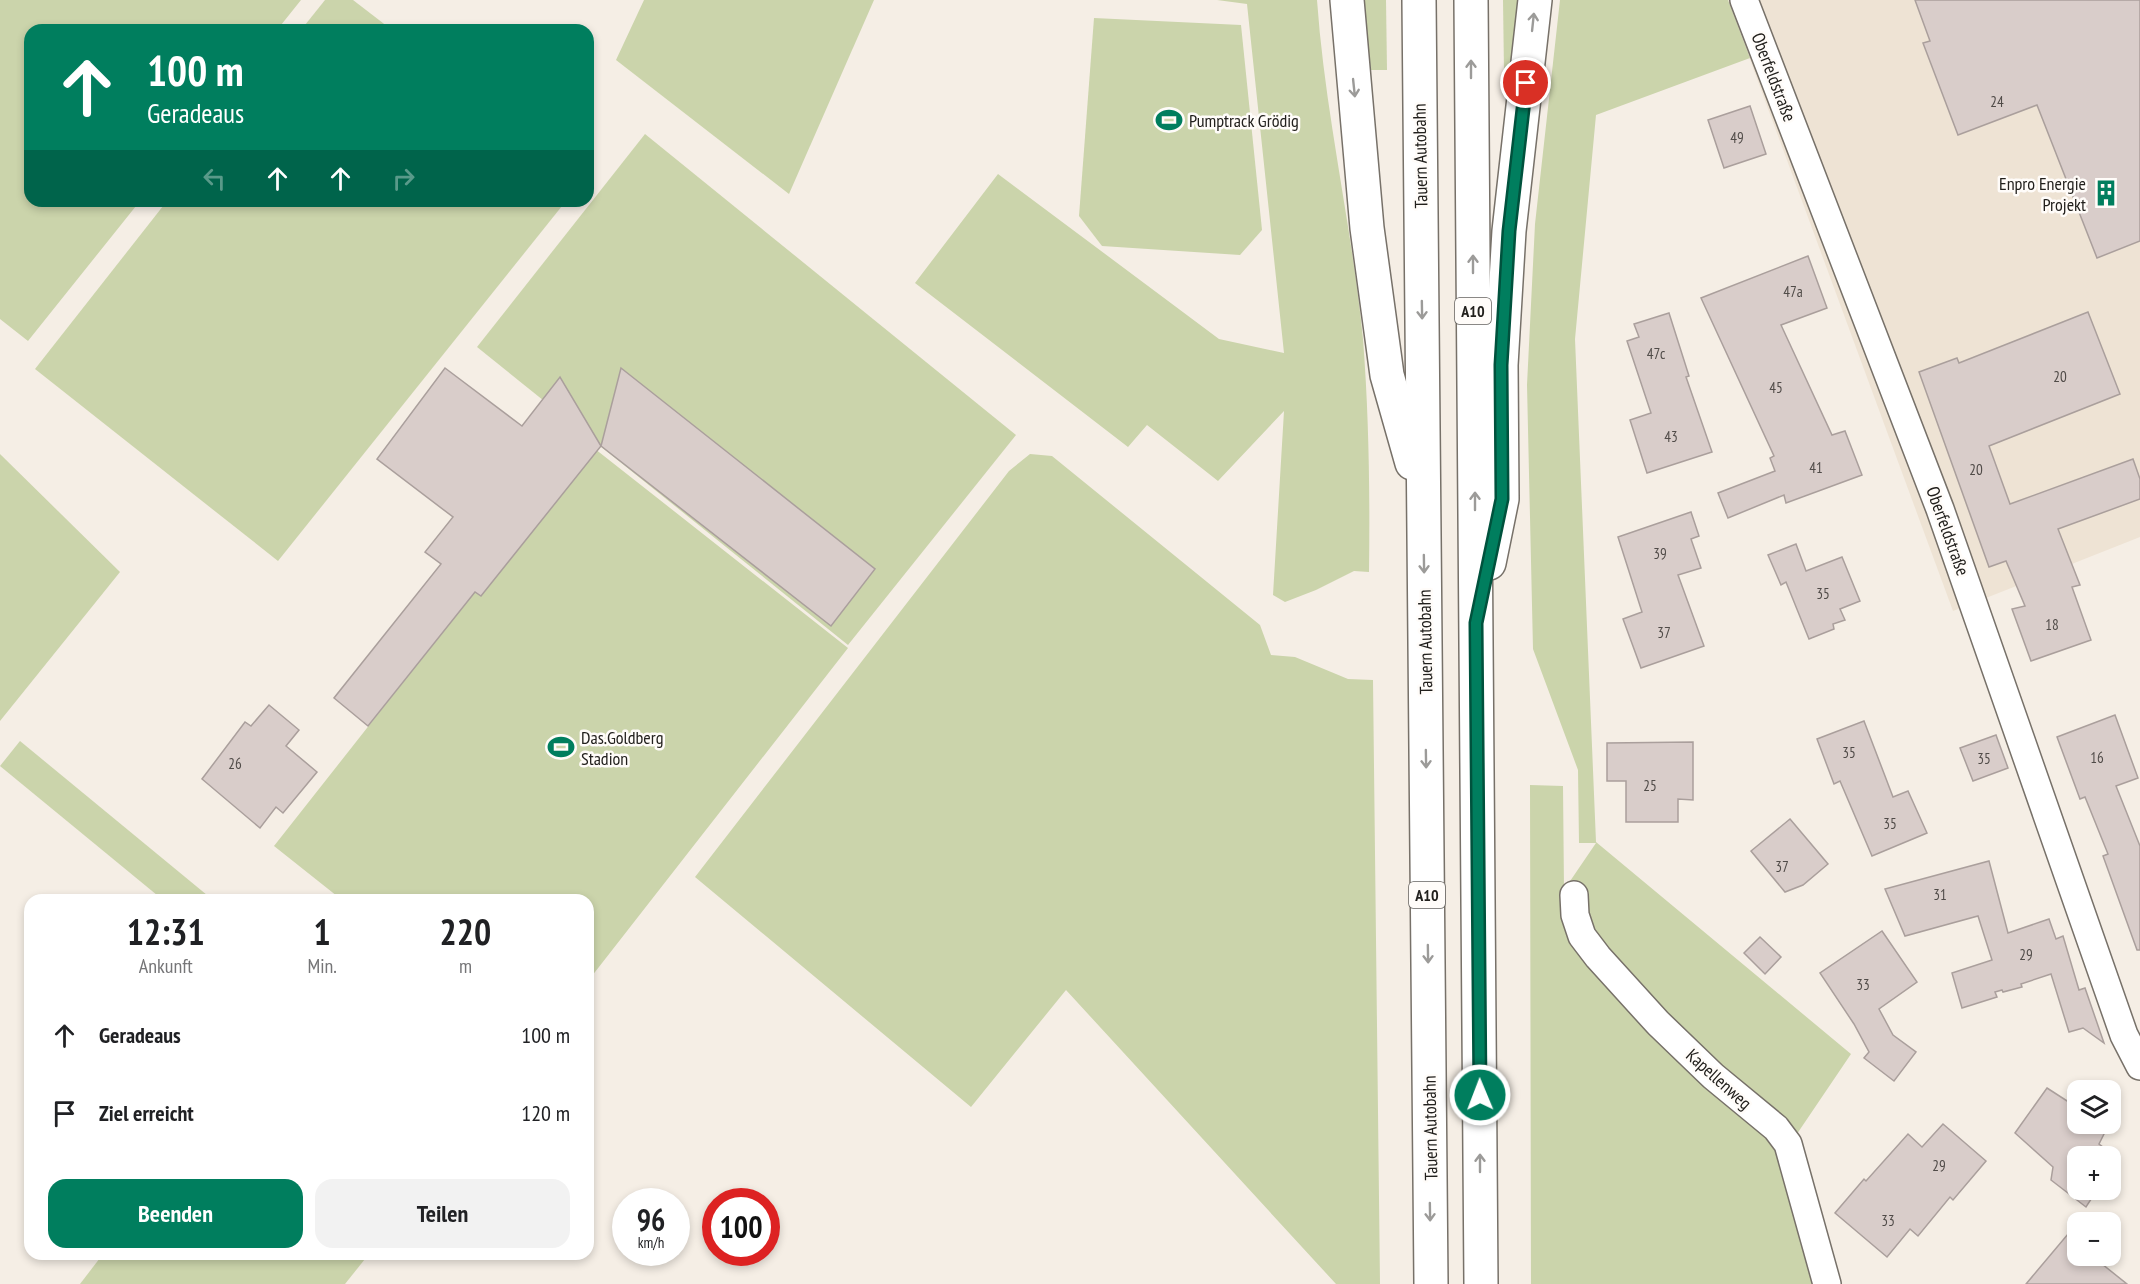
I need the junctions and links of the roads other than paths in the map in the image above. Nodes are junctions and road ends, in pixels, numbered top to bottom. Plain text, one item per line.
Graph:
1 (1347, 0) edge
2 (1419, 0) edge
3 (1471, 0) edge
4 (1535, 0) edge
5 (1744, 0) edge
6 (1424, 505) junction
7 (1476, 623) junction
8 (1574, 895) dead end
9 (2140, 1066) edge
10 (1431, 1284) edge
11 (1481, 1284) edge
12 (1827, 1284) edge

1 -> 6 highway
2 -> 6 highway, Tauern Autobahn / A10
7 -> 3 highway, A10
7 -> 4 highway
5 - 9 street, Oberfeldstraße
6 -> 10 highway, Tauern Autobahn / A10
11 -> 7 highway, A10
8 - 12 street, Kapellenweg

